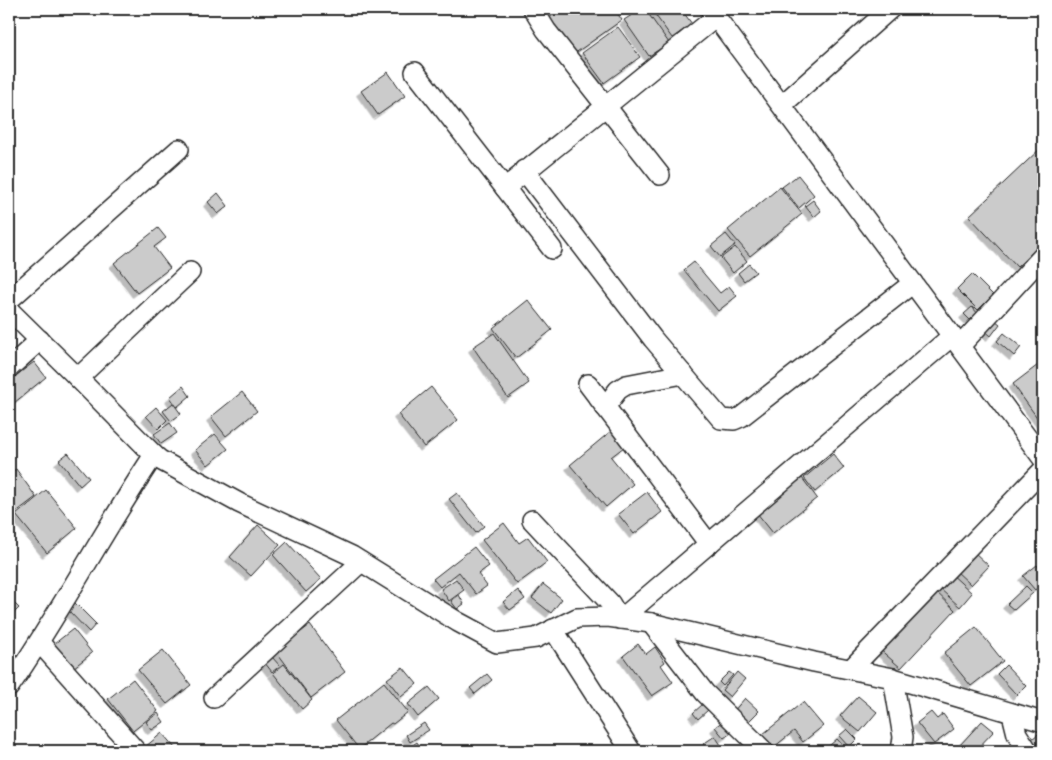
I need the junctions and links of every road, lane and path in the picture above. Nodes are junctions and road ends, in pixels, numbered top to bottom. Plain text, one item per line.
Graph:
1 (533, 9) edge
2 (890, 9) edge
3 (713, 13) edge
4 (415, 72) dead end
5 (782, 105) junction
6 (605, 106) junction
7 (179, 149) dead end
8 (524, 170) junction
9 (660, 175) dead end
10 (505, 188) junction
11 (552, 249) dead end
12 (1043, 256) edge
13 (190, 272) dead end
14 (913, 283) junction
15 (9, 300) edge
16 (9, 310) edge
17 (40, 340) junction
18 (956, 341) junction
19 (9, 368) edge
20 (682, 374) junction
21 (78, 378) junction
22 (588, 384) dead end
23 (605, 407) junction
24 (154, 456) junction
25 (1043, 459) edge
26 (1043, 470) edge
27 (532, 520) dead end
28 (709, 544) junction
29 (361, 562) junction
30 (620, 619) junction
31 (651, 623) junction
32 (553, 630) junction
33 (40, 643) junction
34 (851, 670) junction
35 (893, 678) junction
36 (9, 687) edge
37 (214, 698) dead end
38 (1012, 714) junction
39 (1043, 722) edge
40 (136, 751) edge
41 (630, 751) edge
42 (764, 751) edge
43 (901, 751) edge
44 (1028, 751) edge

1 - 6 street
2 - 5 street
3 - 5 street
3 - 6 street
4 - 10 street
5 - 14 street
6 - 8 street
6 - 9 street
7 - 15 street
8 - 10 street
8 - 20 street
10 - 11 street
12 - 18 street
13 - 21 street
14 - 18 street
14 - 20 street
16 - 17 street
17 - 19 street
17 - 21 street
18 - 25 street
18 - 28 street
20 - 23 street
21 - 24 street
22 - 23 street
23 - 28 street
24 - 29 street
24 - 33 street
26 - 34 street
27 - 30 street
28 - 30 street
29 - 32 street
29 - 37 street
30 - 31 street
30 - 32 street
31 - 34 street
31 - 42 street
32 - 41 street
33 - 36 street
33 - 40 street
34 - 35 street
35 - 38 street
35 - 43 street
38 - 39 street
38 - 44 street

